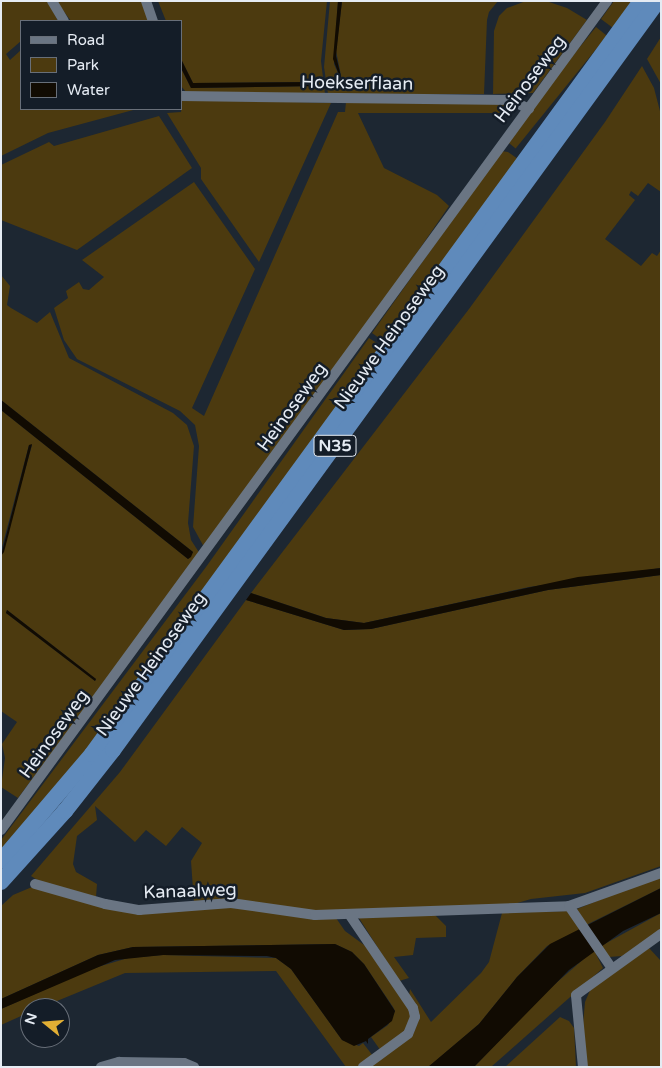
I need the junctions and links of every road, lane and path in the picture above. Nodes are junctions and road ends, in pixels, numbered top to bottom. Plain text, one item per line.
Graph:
1 (52, 1) edge
2 (146, 1) edge
3 (607, 1) edge
4 (641, 1) edge
5 (658, 1) edge
6 (63, 20) edge
7 (153, 20) edge
8 (182, 96) edge
9 (529, 109) junction
10 (1, 830) edge
11 (1, 861) edge
12 (661, 873) edge
13 (1, 882) edge
14 (36, 884) dead end
15 (572, 910) junction
16 (349, 914) junction
17 (661, 934) edge
18 (608, 962) junction
19 (101, 1067) edge
20 (194, 1067) edge
21 (363, 1067) edge
22 (583, 1067) edge

1 - 6 street
2 - 7 street
3 - 9 street, Heinoseweg
4 - 11 highway, Nieuwe Heinoseweg / N35
5 - 13 highway, Nieuwe Heinoseweg / N35
8 - 9 street, Hoekserflaan
9 - 10 street, Heinoseweg
12 - 15 street, Kanaalweg
14 - 16 street, Kanaalweg
15 - 16 street, Kanaalweg
15 - 18 street
16 - 21 street
17 - 18 street
18 - 22 street
19 - 20 street

